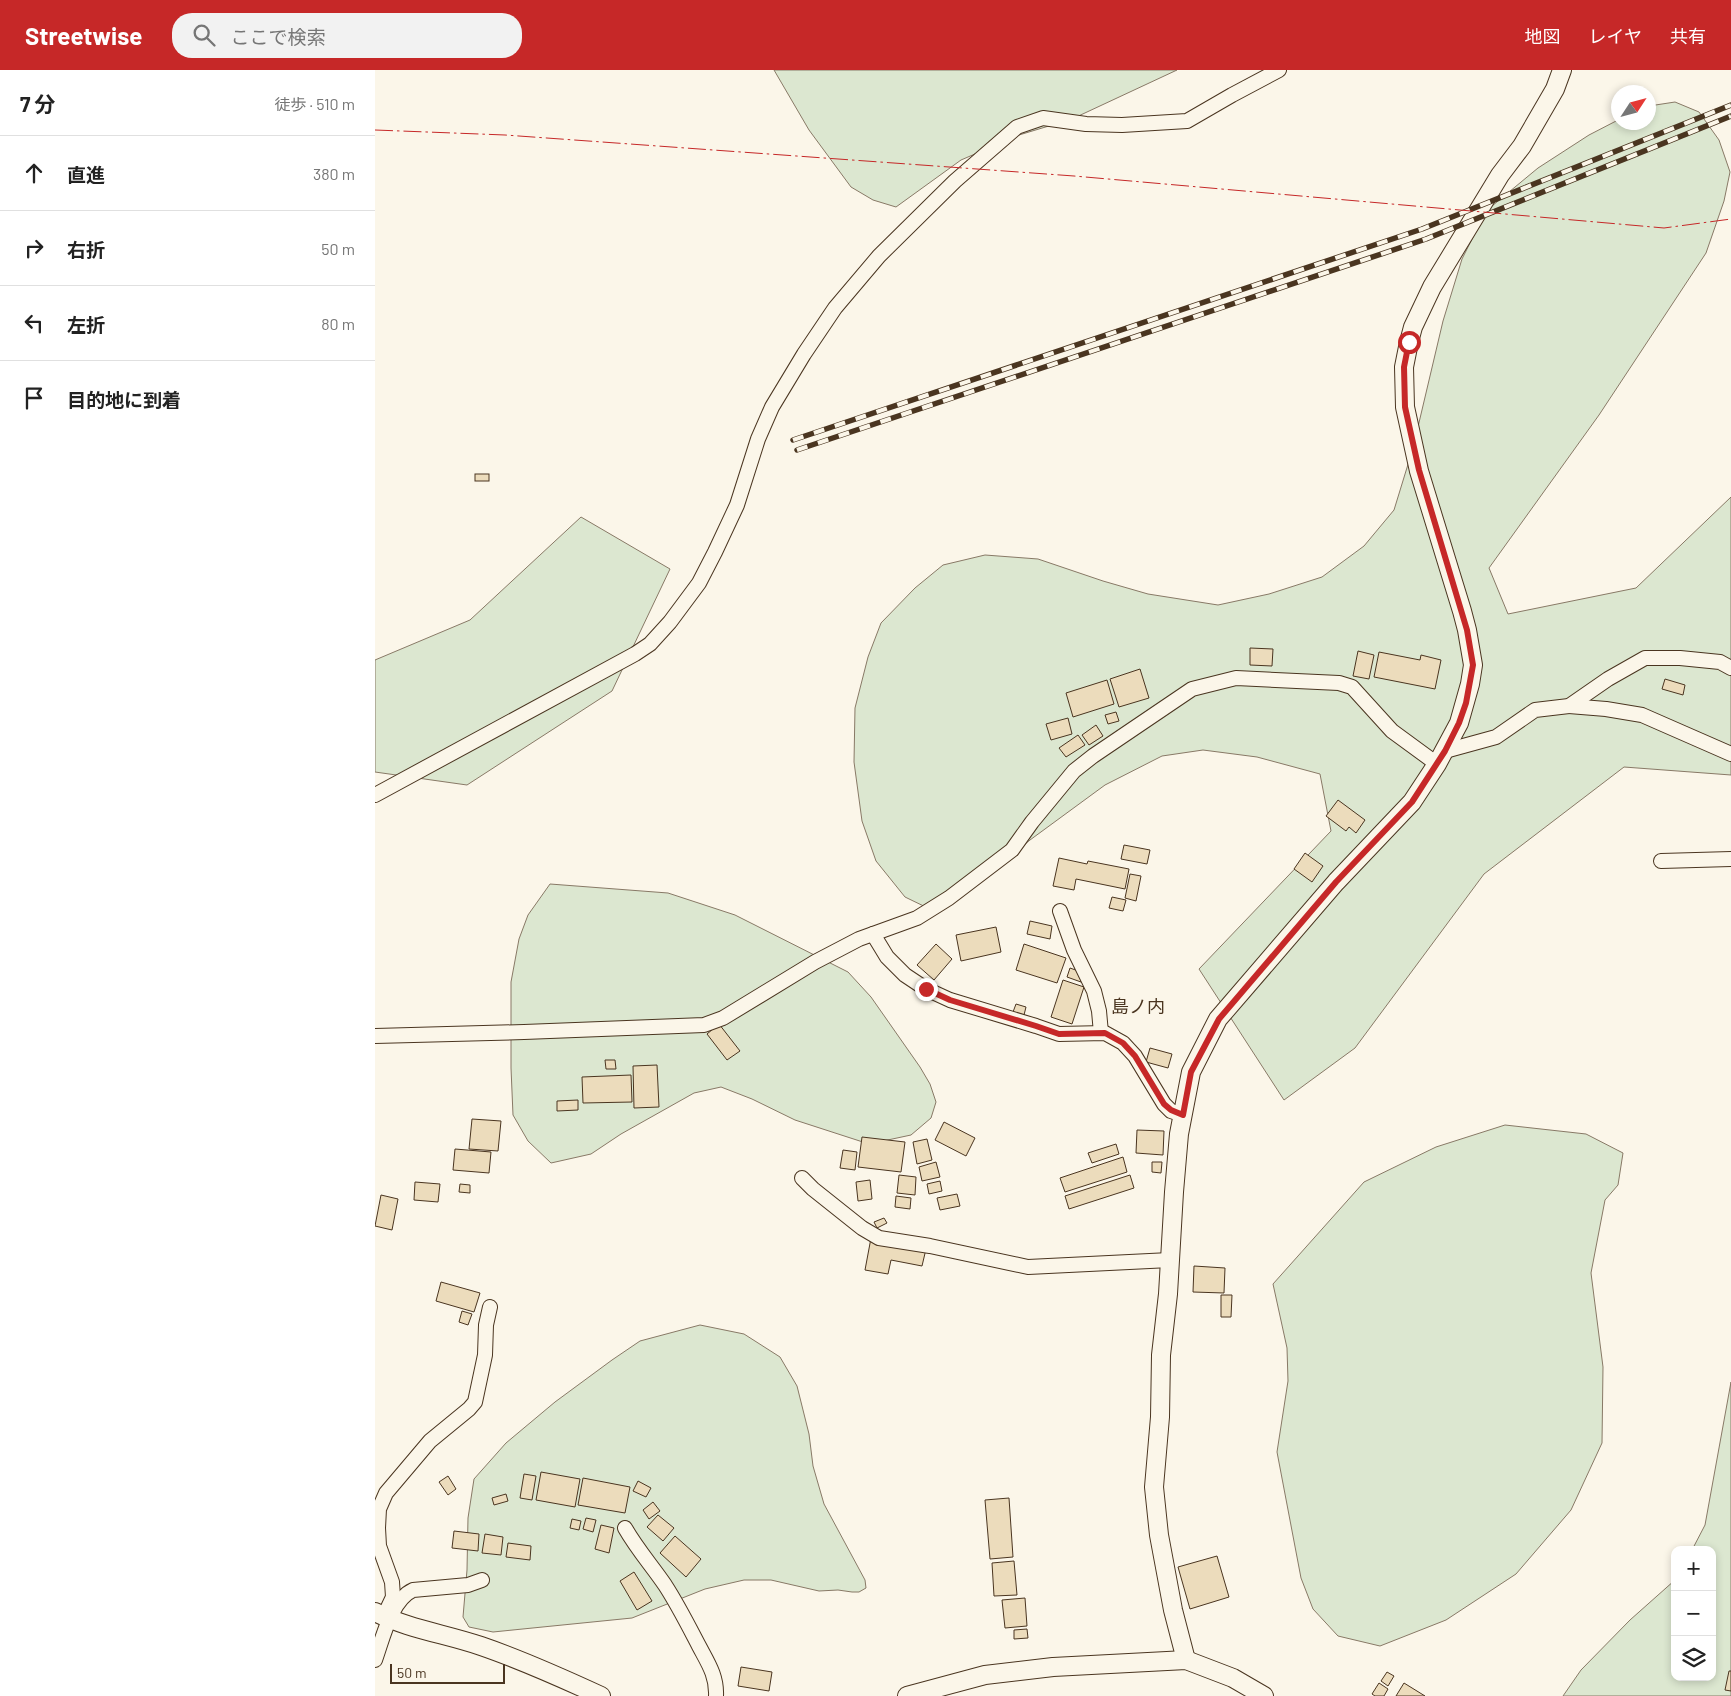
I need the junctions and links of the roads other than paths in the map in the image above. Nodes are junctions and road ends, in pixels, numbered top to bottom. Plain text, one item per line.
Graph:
1 (1279, 70) edge
2 (1562, 70) edge
3 (1731, 668) edge
4 (1569, 706) junction
5 (1731, 754) edge
6 (1441, 758) junction
7 (375, 796) edge
8 (1731, 859) edge
9 (1661, 861) dead end
10 (1060, 912) dead end
11 (873, 934) junction
12 (1101, 1033) junction
13 (375, 1036) edge
14 (1183, 1115) junction
15 (802, 1178) dead end
16 (1170, 1260) junction
17 (490, 1307) dead end
18 (625, 1528) dead end
19 (483, 1580) dead end
20 (383, 1616) edge
21 (375, 1660) edge
22 (1185, 1660) junction
23 (601, 1696) edge
24 (716, 1696) edge
25 (907, 1696) edge
26 (1264, 1696) edge

1 - 7 street
2 - 6 street
3 - 4 street
4 - 5 street
4 - 6 street
6 - 11 street
6 - 14 street
8 - 9 street
10 - 12 street
11 - 12 street
11 - 13 street
12 - 14 street
14 - 16 street
15 - 16 street
16 - 22 street
17 - 20 street
18 - 24 street
19 - 20 street
20 - 21 street
20 - 23 street
22 - 25 street
22 - 26 street

